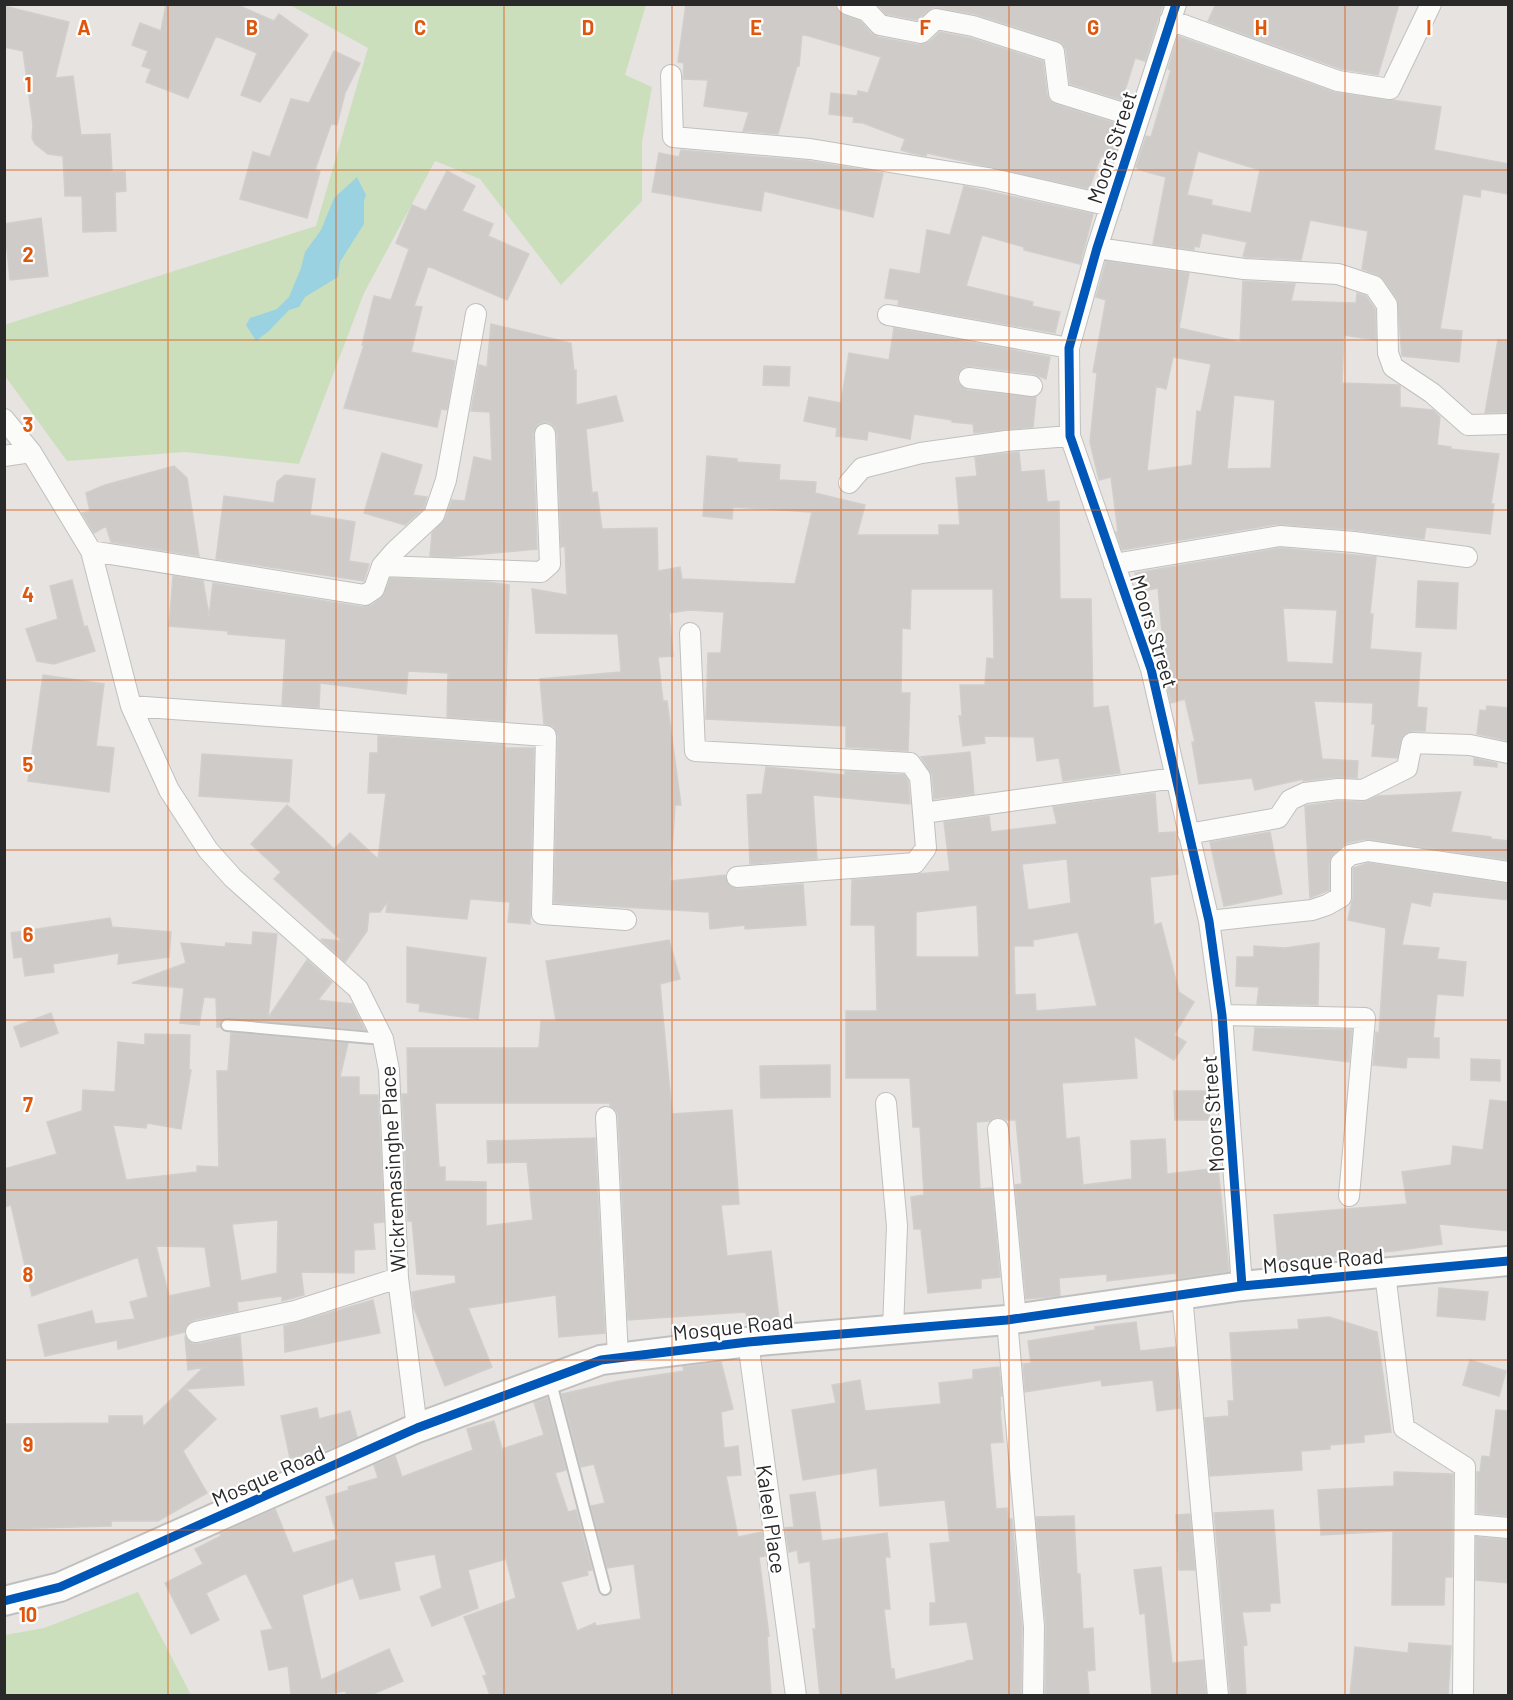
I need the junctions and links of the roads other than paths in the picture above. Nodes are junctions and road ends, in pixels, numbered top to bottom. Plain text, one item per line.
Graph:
1 (847, 4) edge
2 (1431, 4) edge
3 (936, 12) edge
4 (1173, 12) edge
5 (671, 75) dead end
6 (1139, 118) junction
7 (1111, 206) junction
8 (1097, 248) junction
9 (476, 315) dead end
10 (888, 315) dead end
11 (1069, 348) junction
12 (969, 378) dead end
13 (1032, 386) dead end
14 (4, 419) edge
15 (1509, 424) edge
16 (545, 434) dead end
17 (1070, 436) junction
18 (31, 452) junction
19 (4, 456) edge
20 (849, 483) dead end
21 (91, 550) junction
22 (1467, 557) dead end
23 (1114, 564) junction
24 (382, 566) junction
25 (690, 633) dead end
26 (131, 706) junction
27 (1509, 753) edge
28 (1175, 778) junction
29 (923, 813) junction
30 (1188, 834) junction
31 (1509, 872) edge
32 (737, 877) dead end
33 (626, 920) dead end
34 (1209, 921) junction
35 (1222, 1015) junction
36 (227, 1025) dead end
37 (382, 1039) junction
38 (886, 1103) dead end
39 (606, 1117) dead end
40 (998, 1129) dead end
41 (1349, 1196) dead end
42 (1509, 1261) edge
43 (1385, 1273) junction
44 (398, 1278) junction
45 (1242, 1286) junction
46 (1182, 1294) junction
47 (1011, 1319) junction
48 (893, 1329) junction
49 (196, 1332) dead end
50 (748, 1342) junction
51 (618, 1357) junction
52 (550, 1379) junction
53 (417, 1428) junction
54 (1465, 1524) junction
55 (1509, 1528) edge
56 (605, 1589) dead end
57 (4, 1601) edge
58 (796, 1695) edge
59 (1033, 1695) edge
60 (1218, 1695) edge
61 (1463, 1695) edge

1 - 3 street
2 - 4 street
3 - 6 street
4 - 6 street, Moors Street
5 - 7 street
6 - 7 street, Moors Street
7 - 8 street, Moors Street
8 - 11 street, Moors Street
8 - 15 street
9 - 24 street
10 - 11 street
11 - 17 street, Moors Street
12 - 13 street
14 - 18 street, Wickremasinghe Place
16 - 24 street
17 - 20 street
17 - 23 street, Moors Street
18 - 19 street
18 - 21 street, Wickremasinghe Place
21 - 24 street
21 - 26 street, Wickremasinghe Place
22 - 23 street
23 - 28 street, Moors Street
25 - 29 street
26 - 33 street
26 - 37 street, Wickremasinghe Place
27 - 30 street
28 - 29 street
28 - 30 street, Moors Street
29 - 32 street
30 - 34 street, Moors Street
31 - 34 street
34 - 35 street, Moors Street
35 - 41 street
35 - 45 street, Moors Street
36 - 37 lane
37 - 44 street, Wickremasinghe Place
38 - 48 street
39 - 51 street
40 - 47 street
42 - 43 street, Mosque Road
43 - 45 street, Mosque Road
43 - 54 street
44 - 49 street
44 - 53 street, Wickremasinghe Place
45 - 46 street, Mosque Road
46 - 47 street, Mosque Road
46 - 60 street
47 - 48 street, Mosque Road
47 - 59 street
48 - 50 street, Mosque Road
50 - 51 street, Mosque Road
50 - 58 street, Kaleel Place
51 - 52 street, Mosque Road
52 - 53 street, Mosque Road
52 - 56 lane
53 - 57 street, Mosque Road
54 - 55 street
54 - 61 street

